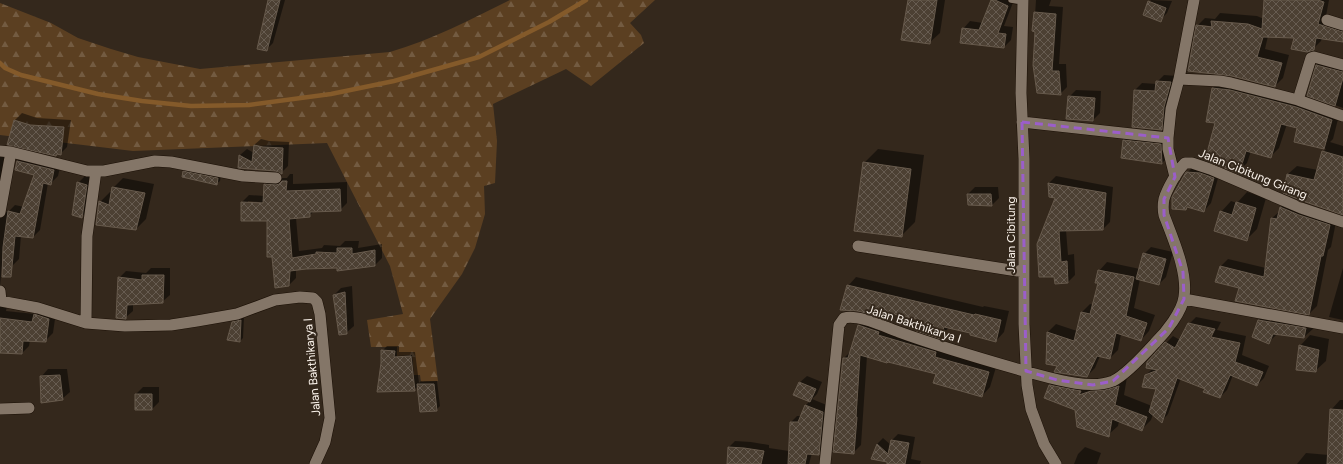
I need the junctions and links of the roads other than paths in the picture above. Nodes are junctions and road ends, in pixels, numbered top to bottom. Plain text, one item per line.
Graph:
1 (1194, 0) edge
2 (1019, 1) edge
3 (1327, 20) dead end
4 (1343, 25) edge
5 (1343, 65) edge
6 (1179, 79) junction
7 (1298, 100) junction
8 (1343, 116) edge
9 (1022, 122) junction
10 (1168, 138) junction
11 (5, 151) edge
12 (96, 171) junction
13 (1175, 177) junction
14 (276, 178) dead end
15 (0, 212) edge
16 (1343, 222) edge
17 (858, 246) dead end
18 (1024, 272) junction
19 (0, 298) edge
20 (1184, 298) junction
21 (86, 323) junction
22 (1343, 328) edge
23 (1026, 371) junction
24 (29, 408) dead end
25 (0, 409) edge
26 (315, 464) edge
27 (825, 464) edge
28 (1056, 464) edge

1 - 6 street
2 - 9 street, Jalan Cibitung
3 - 4 street
5 - 7 street
6 - 7 street
6 - 10 street
7 - 8 street
9 - 10 street
9 - 18 street, Jalan Cibitung
10 - 13 street
11 - 12 street
11 - 15 street
12 - 14 street
12 - 21 street
13 - 16 street, Jalan Cibitung Girang
13 - 20 street, Jalan Cibitung Girang
17 - 18 street
18 - 23 street, Jalan Cibitung
19 - 21 street, Jalan Bakthikarya I
20 - 22 street
20 - 23 street, Jalan Cibitung Girang
21 - 26 street, Jalan Bakthikarya I
23 - 27 street, Jalan Bakthikarya I
23 - 28 street, Jalan Cibitung
24 - 25 street

